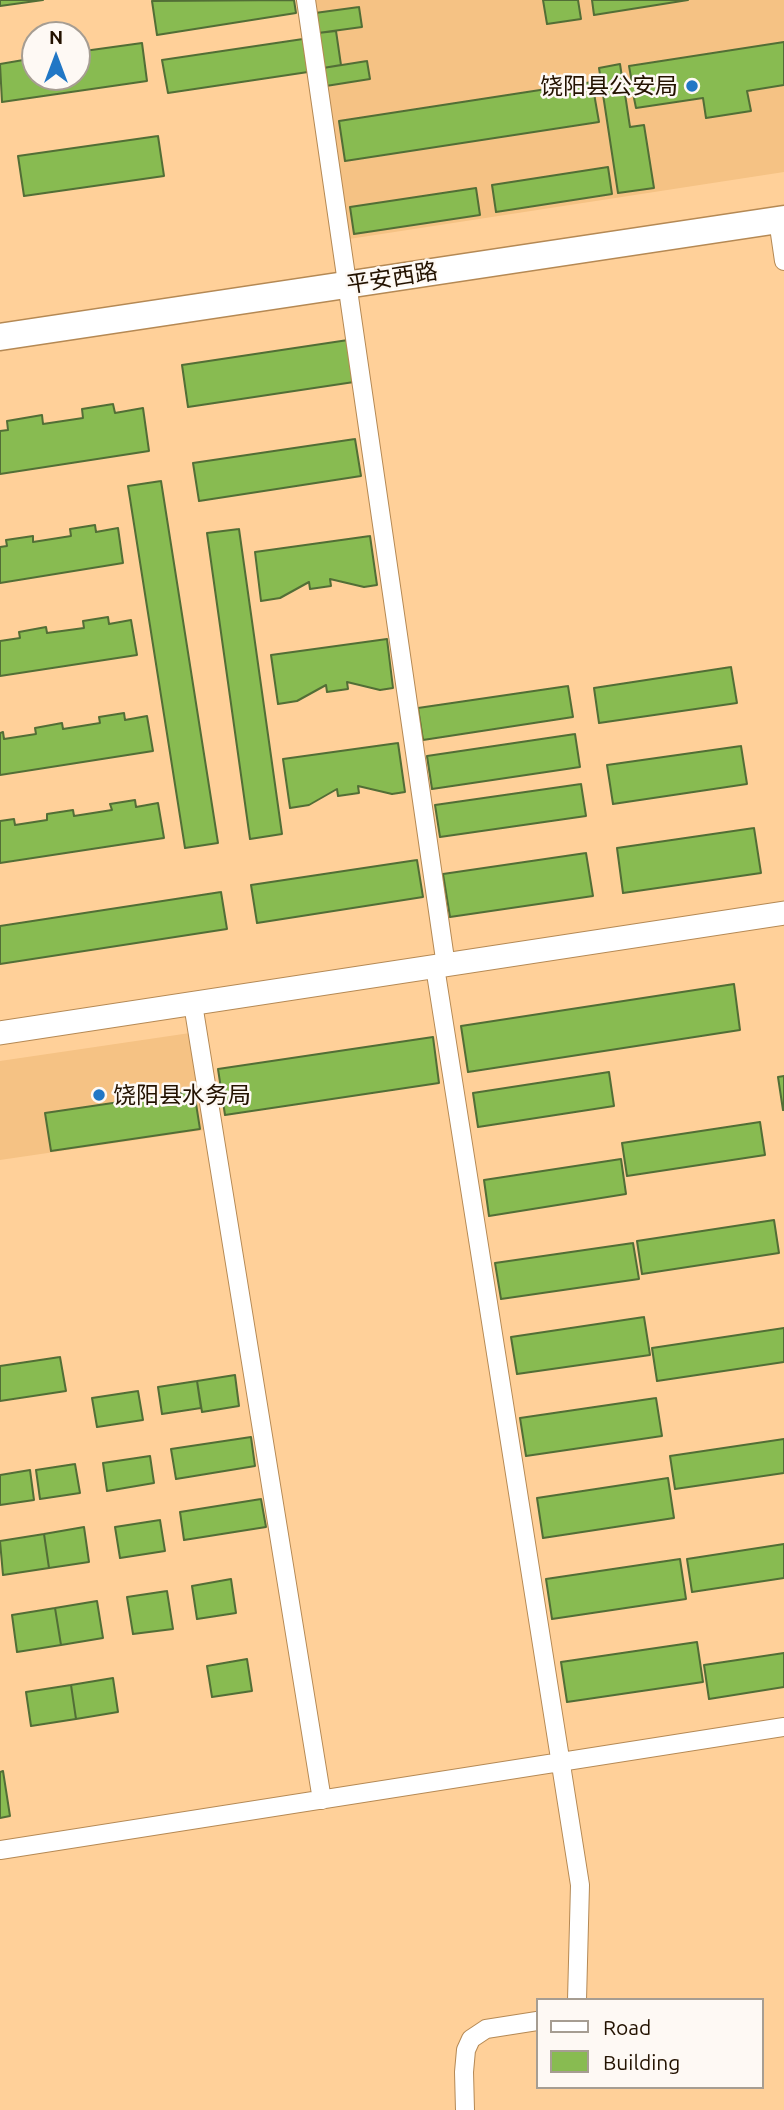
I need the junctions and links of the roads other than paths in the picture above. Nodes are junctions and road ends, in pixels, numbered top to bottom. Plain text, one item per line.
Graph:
1 (306, 0) edge
2 (781, 220) edge
3 (784, 261) edge
4 (349, 285) junction
5 (0, 337) edge
6 (784, 913) edge
7 (441, 967) junction
8 (193, 1004) junction
9 (0, 1033) edge
10 (784, 1727) edge
11 (561, 1763) junction
12 (322, 1800) junction
13 (0, 1850) edge
14 (577, 1998) edge
15 (536, 2021) edge
16 (465, 2110) edge

1 - 4 street
2 - 3 street
2 - 4 main road, 平安西路
4 - 5 main road, 平安西路
4 - 7 street
6 - 7 street
7 - 8 street
7 - 11 street
8 - 9 street
8 - 12 street
10 - 11 street
11 - 12 street
11 - 14 street
12 - 13 street
15 - 16 street

